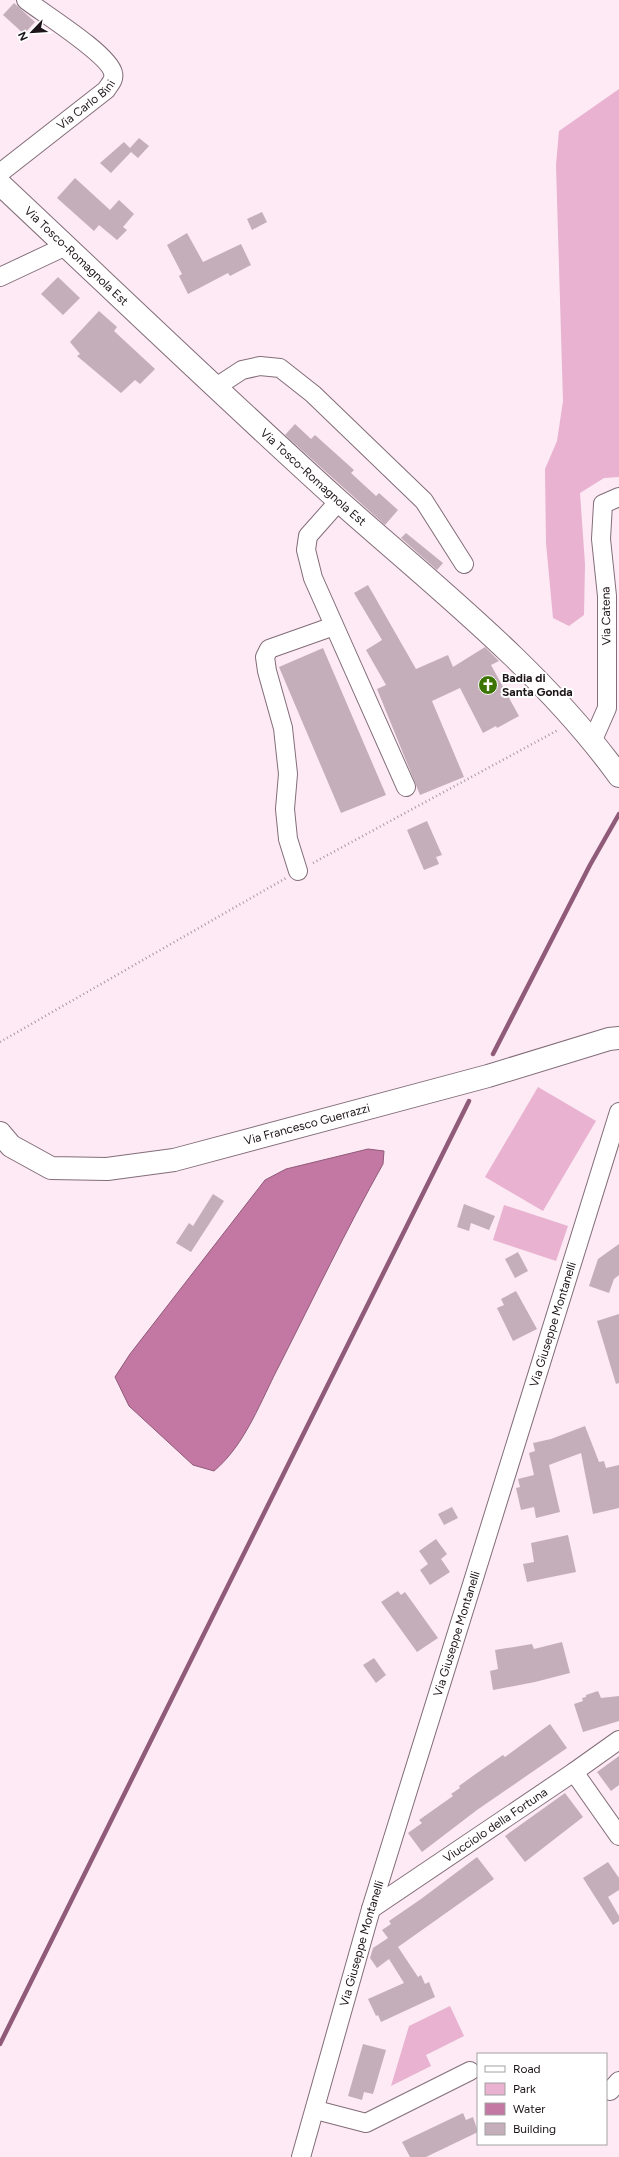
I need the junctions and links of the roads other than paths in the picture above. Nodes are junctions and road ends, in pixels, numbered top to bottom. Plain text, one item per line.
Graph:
1 (26, 0) edge
2 (0, 173) edge
3 (0, 184) edge
4 (66, 246) junction
5 (0, 277) edge
6 (216, 387) junction
7 (619, 497) edge
8 (339, 501) junction
9 (464, 564) dead end
10 (334, 626) junction
11 (613, 665) edge
12 (592, 742) junction
13 (617, 769) edge
14 (406, 787) dead end
15 (298, 871) dead end
16 (619, 1038) edge
17 (619, 1112) edge
18 (0, 1133) edge
19 (619, 1740) edge
20 (574, 1772) junction
21 (619, 1836) edge
22 (371, 1909) junction
23 (470, 2071) dead end
24 (316, 2110) junction
25 (301, 2157) edge

1 - 2 street, Via Carlo Bini
3 - 4 main road, Via Tosco-Romagnola Est
4 - 5 street
4 - 6 main road, Via Tosco-Romagnola Est
6 - 8 main road, Via Tosco-Romagnola Est
6 - 9 street
7 - 11 street, Via Catena
8 - 10 street
8 - 12 main road, Via Tosco-Romagnola Est
10 - 14 street
10 - 15 street
11 - 12 street, Via Catena
12 - 13 main road, Via Tosco-Romagnola Est
16 - 18 main road, Via Francesco Guerrazzi
17 - 22 street, Via Giuseppe Montanelli
19 - 20 street, Viucciolo della Fortuna
20 - 21 street
20 - 22 street, Viucciolo della Fortuna
22 - 24 street, Via Giuseppe Montanelli
23 - 24 street
24 - 25 street, Via Giuseppe Montanelli

